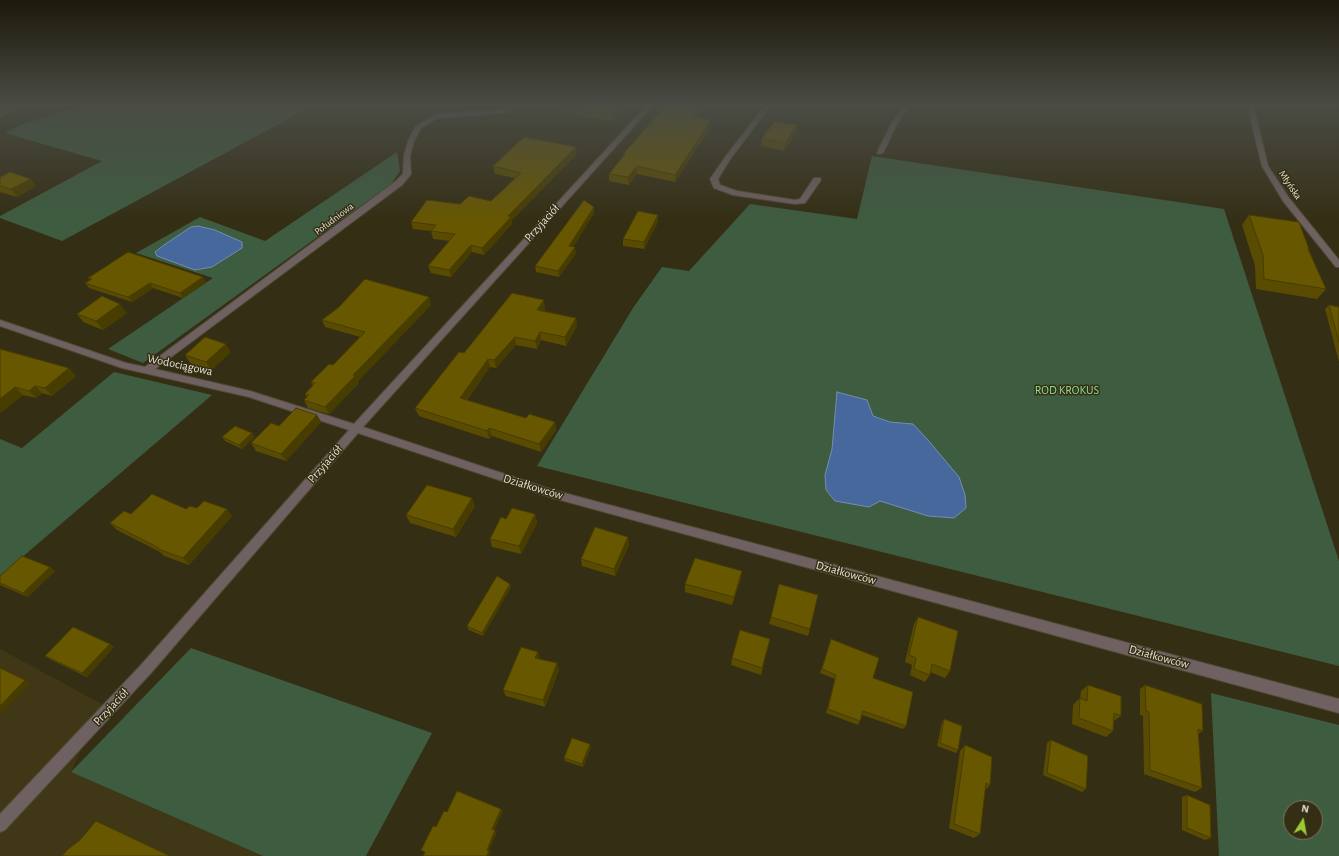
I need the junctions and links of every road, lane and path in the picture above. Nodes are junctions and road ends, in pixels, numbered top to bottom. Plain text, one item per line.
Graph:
1 (410, 144) edge
2 (615, 144) edge
3 (738, 144) edge
4 (884, 144) edge
5 (1260, 144) edge
6 (880, 153) dead end
7 (817, 180) dead end
8 (1339, 265) edge
9 (2, 327) edge
10 (146, 371) junction
11 (355, 430) junction
12 (1339, 706) edge
13 (0, 825) edge

1 - 10 street, Południowa
2 - 11 street, Przyjaciół
3 - 7 street
4 - 6 street
5 - 8 street, Młyńska
9 - 10 street, Wodociągowa
10 - 11 street, Wodociągowa
11 - 12 street, Działkowców
11 - 13 street, Przyjaciół

